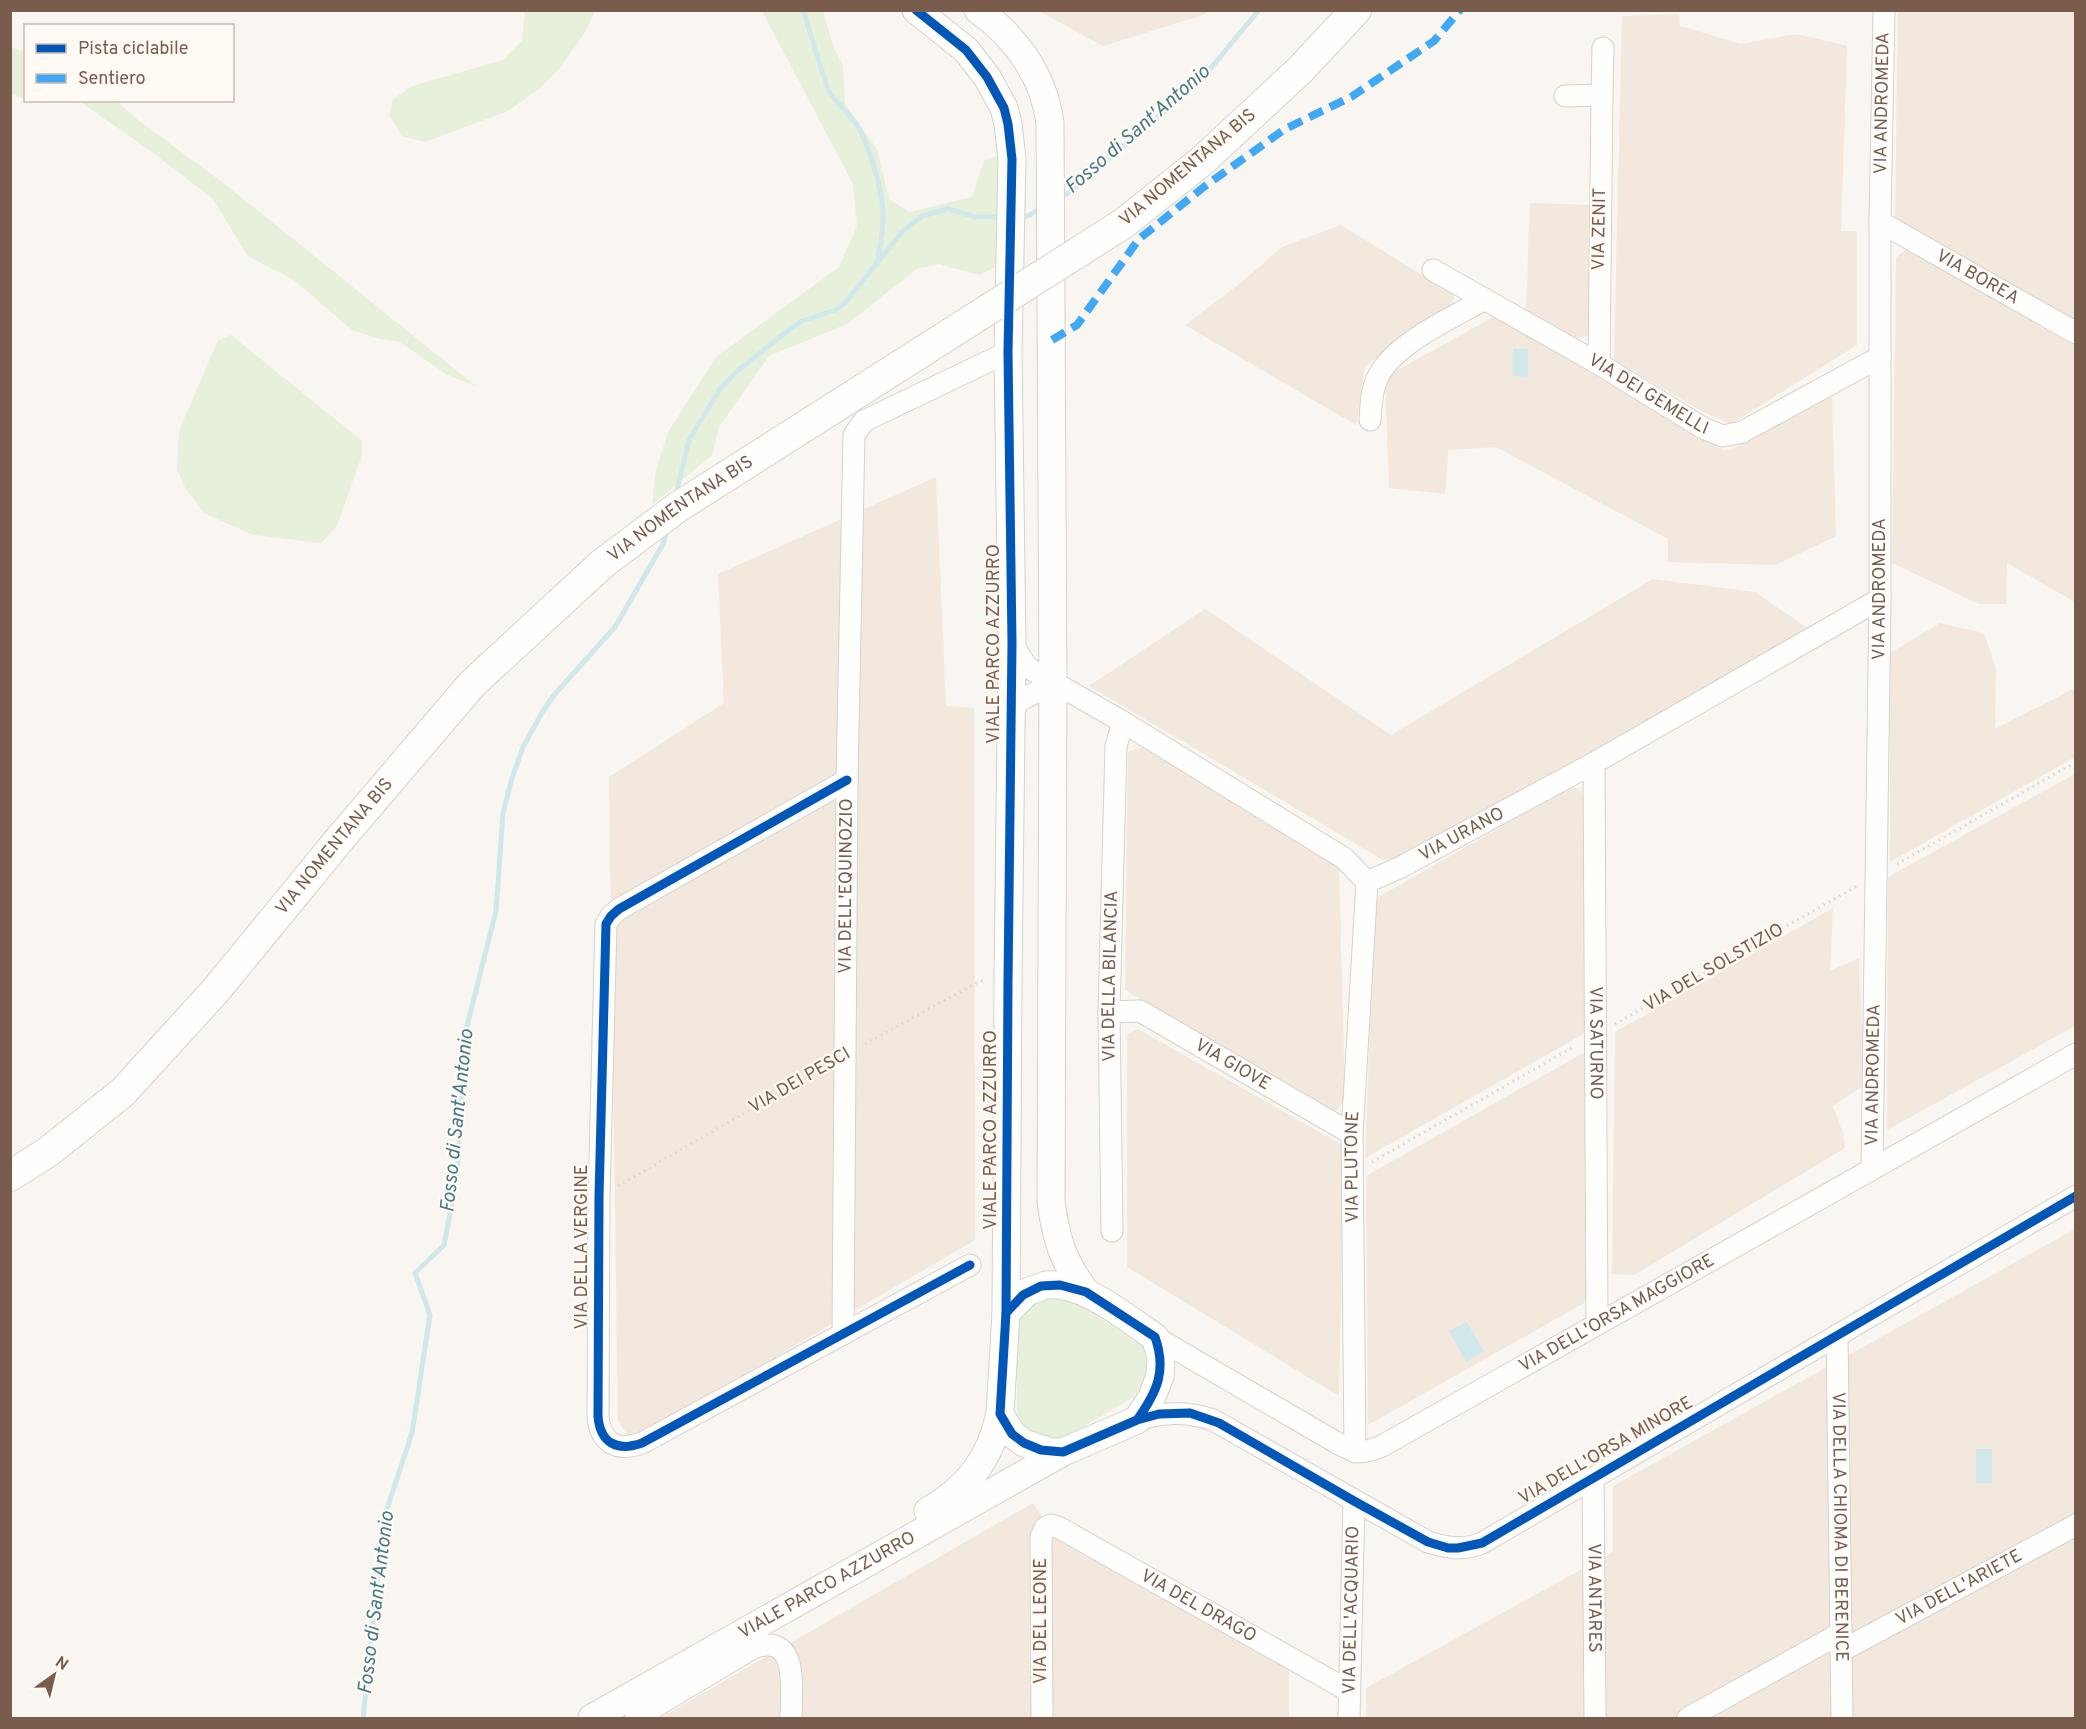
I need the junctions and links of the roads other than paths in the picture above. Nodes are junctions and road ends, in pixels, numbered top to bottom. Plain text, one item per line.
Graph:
1 (916, 10) edge
2 (978, 10) edge
3 (1356, 10) edge
4 (1884, 10) edge
5 (1603, 48) dead end
6 (1602, 95) junction
7 (1565, 96) dead end
8 (1880, 222) junction
9 (1433, 270) dead end
10 (1485, 299) junction
11 (2076, 333) edge
12 (1008, 352) junction
13 (1880, 357) junction
14 (1599, 364) junction
15 (1370, 420) dead end
16 (1880, 599) junction
17 (1012, 644) junction
18 (1053, 683) junction
19 (1011, 710) junction
20 (1123, 722) junction
21 (1594, 763) junction
22 (847, 780) junction
23 (1367, 882) junction
24 (1108, 1012) junction
25 (2076, 1054) edge
26 (1352, 1134) junction
27 (1872, 1168) junction
28 (10, 1176) edge
29 (2076, 1196) edge
30 (1112, 1231) dead end
31 (970, 1265) dead end
32 (1086, 1292) junction
33 (1006, 1313) junction
34 (1597, 1324) junction
35 (843, 1334) junction
36 (1837, 1335) junction
37 (1155, 1337) junction
38 (1000, 1414) junction
39 (1137, 1420) junction
40 (1063, 1452) junction
41 (1355, 1452) junction
42 (1593, 1478) junction
43 (1354, 1502) junction
44 (2076, 1525) edge
45 (1046, 1526) joint
46 (1841, 1642) junction
47 (1349, 1691) junction
48 (574, 1719) edge
49 (592, 1719) edge
50 (636, 1719) edge
51 (791, 1719) edge
52 (1041, 1719) edge
53 (1349, 1719) edge
54 (1595, 1719) edge
55 (1688, 1719) edge
56 (1842, 1719) edge

1 - 12 street, VIALE PARCO AZZURRO
2 - 18 street
3 - 28 main road, VIA NOMENTANA BIS, bridge
4 - 8 street, VIA ANDROMEDA
5 - 6 street, VIA ZENIT
6 - 7 street
6 - 14 street, VIA ZENIT
8 - 11 street, VIA BOREA
8 - 13 street, VIA ANDROMEDA
9 - 10 street, VIA DEI GEMELLI
10 - 14 street, VIA DEI GEMELLI
10 - 15 street
12 - 17 street, VIALE PARCO AZZURRO
12 - 22 street, VIA DELL'EQUINOZIO
13 - 14 street, VIA DEI GEMELLI
13 - 16 street, VIA ANDROMEDA
16 - 21 street, VIA URANO
16 - 27 street, VIA ANDROMEDA
17 - 18 street, VIALE PARCO AZZURRO
17 - 19 street, VIALE PARCO AZZURRO
18 - 19 street, VIALE PARCO AZZURRO
18 - 20 street
18 - 32 street
19 - 33 street, VIALE PARCO AZZURRO
20 - 23 street
20 - 24 street, VIA DELLA BILANCIA
21 - 23 street, VIA URANO
21 - 34 street, VIA SATURNO
22 - 35 street, VIA DELL'EQUINOZIO
22 - 35 street, VIA DELLA VERGINE
23 - 26 street, VIA PLUTONE
24 - 26 street, VIA GIOVE
24 - 30 street, VIA DELLA BILANCIA
25 - 27 street, VIA DELL'ORSA MAGGIORE
26 - 41 street, VIA PLUTONE
27 - 34 street, VIA DELL'ORSA MAGGIORE
29 - 36 street, VIA DELL'ORSA MINORE
31 - 35 street, VIA DELLA VERGINE
32 - 33 street
32 - 37 street
33 - 38 street, VIALE PARCO AZZURRO
34 - 41 street, VIA DELL'ORSA MAGGIORE
36 - 42 street, VIA DELL'ORSA MINORE
36 - 46 street, VIA DELLA CHIOMA DI BERENICE
37 - 39 street
37 - 41 street
38 - 40 street
38 - 48 street, VIALE PARCO AZZURRO
39 - 40 street, VIALE PARCO AZZURRO
39 - 43 street, VIA DELL'ORSA MINORE
40 - 49 street, VIALE PARCO AZZURRO
42 - 43 street, VIA DELL'ORSA MINORE
42 - 54 street, VIA ANTARES
43 - 47 street, VIA DELL'ACQUARIO
44 - 46 street, VIA DELL'ARIETE
45 - 47 street, VIA DEL DRAGO
45 - 52 street, VIA DEL LEONE
46 - 55 street, VIA DELL'ARIETE
46 - 56 street, VIA DELLA CHIOMA DI BERENICE
47 - 53 street, VIA DELL'ACQUARIO
50 - 51 street

